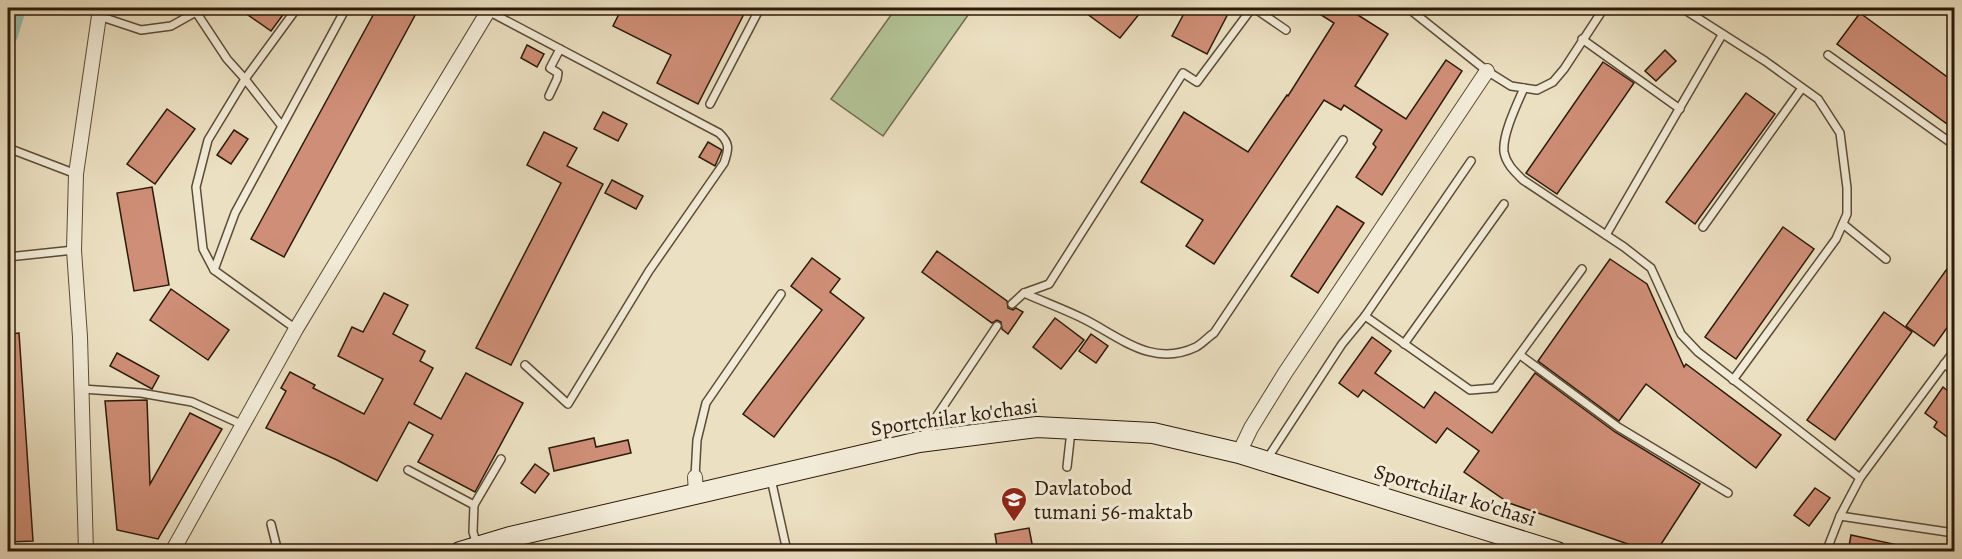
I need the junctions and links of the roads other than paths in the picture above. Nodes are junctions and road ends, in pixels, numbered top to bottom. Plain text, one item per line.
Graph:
1 (297, 8) edge
2 (346, 8) edge
3 (760, 8) edge
4 (1253, 8) edge
5 (1408, 8) edge
6 (1604, 8) edge
7 (1682, 8) edge
8 (489, 9) edge
9 (196, 10) edge
10 (101, 12) edge
11 (1286, 30) dead end
12 (1722, 35) junction
13 (1582, 39) junction
14 (560, 49) junction
15 (1828, 55) dead end
16 (1487, 72) junction
17 (246, 79) junction
18 (1524, 88) junction
19 (1802, 88) junction
20 (549, 96) dead end
21 (710, 104) dead end
22 (1680, 109) junction
23 (281, 125) junction
24 (1343, 140) dead end
25 (1954, 145) edge
26 (8, 148) edge
27 (1471, 161) dead end
28 (76, 174) junction
29 (1504, 204) dead end
30 (1843, 224) junction
31 (1703, 227) dead end
32 (1606, 235) junction
33 (74, 250) junction
34 (8, 257) edge
35 (1886, 259) dead end
36 (1582, 269) dead end
37 (214, 270) junction
38 (1024, 293) junction
39 (781, 294) dead end
40 (1012, 304) dead end
41 (1365, 316) junction
42 (997, 326) dead end
43 (296, 329) junction
44 (1404, 344) junction
45 (1954, 351) edge
46 (1520, 355) junction
47 (1944, 364) junction
48 (525, 365) dead end
49 (1954, 371) edge
50 (1733, 380) junction
51 (82, 389) junction
52 (243, 425) junction
53 (1071, 428) junction
54 (919, 442) junction
55 (1239, 453) junction
56 (501, 459) dead end
57 (1265, 461) junction
58 (1067, 467) dead end
59 (408, 470) dead end
60 (770, 476) junction
61 (1860, 478) junction
62 (695, 485) junction
63 (1728, 493) dead end
64 (474, 505) junction
65 (1840, 516) junction
66 (271, 524) dead end
67 (1954, 533) edge
68 (513, 544) edge
69 (468, 549) edge
70 (787, 551) edge
71 (86, 552) edge
72 (172, 552) edge
73 (278, 552) edge
74 (1557, 552) edge
75 (1826, 552) edge

1 - 17 lane
2 - 23 lane
3 - 21 lane
4 - 11 lane
4 - 38 lane
5 - 16 lane
6 - 13 lane
7 - 12 lane
8 - 14 lane
8 - 43 street
9 - 10 lane
9 - 17 lane
10 - 28 street
12 - 19 lane
12 - 22 lane
13 - 18 lane
13 - 22 lane
14 - 20 lane
14 - 48 lane
15 - 25 lane
16 - 18 lane
16 - 55 street
17 - 23 lane
17 - 37 lane
18 - 32 lane
19 - 30 lane
19 - 31 lane
22 - 32 lane
23 - 37 lane
24 - 38 lane
26 - 28 lane
27 - 41 lane
28 - 33 street
29 - 44 lane
30 - 35 lane
30 - 50 lane
32 - 50 lane
33 - 34 lane
33 - 51 street
36 - 46 lane
37 - 43 lane
38 - 40 lane
39 - 62 lane
41 - 44 lane
41 - 57 lane
42 - 54 lane
43 - 52 street
44 - 46 lane
45 - 47 lane
46 - 63 lane
47 - 49 lane
47 - 61 lane
50 - 61 lane
51 - 52 lane
51 - 71 street
52 - 72 street
53 - 54 street, Sportchilar ko'chasi
53 - 55 street, Sportchilar ko'chasi
53 - 58 lane
54 - 60 street, Sportchilar ko'chasi
55 - 57 street, Sportchilar ko'chasi
56 - 64 lane
57 - 74 street, Sportchilar ko'chasi
59 - 64 lane
60 - 62 street, Sportchilar ko'chasi
60 - 70 lane
61 - 65 lane
62 - 68 street, Sportchilar ko'chasi
64 - 69 lane
65 - 67 lane
65 - 75 lane
66 - 73 lane
68 - 69 street, Sportchilar ko'chasi

